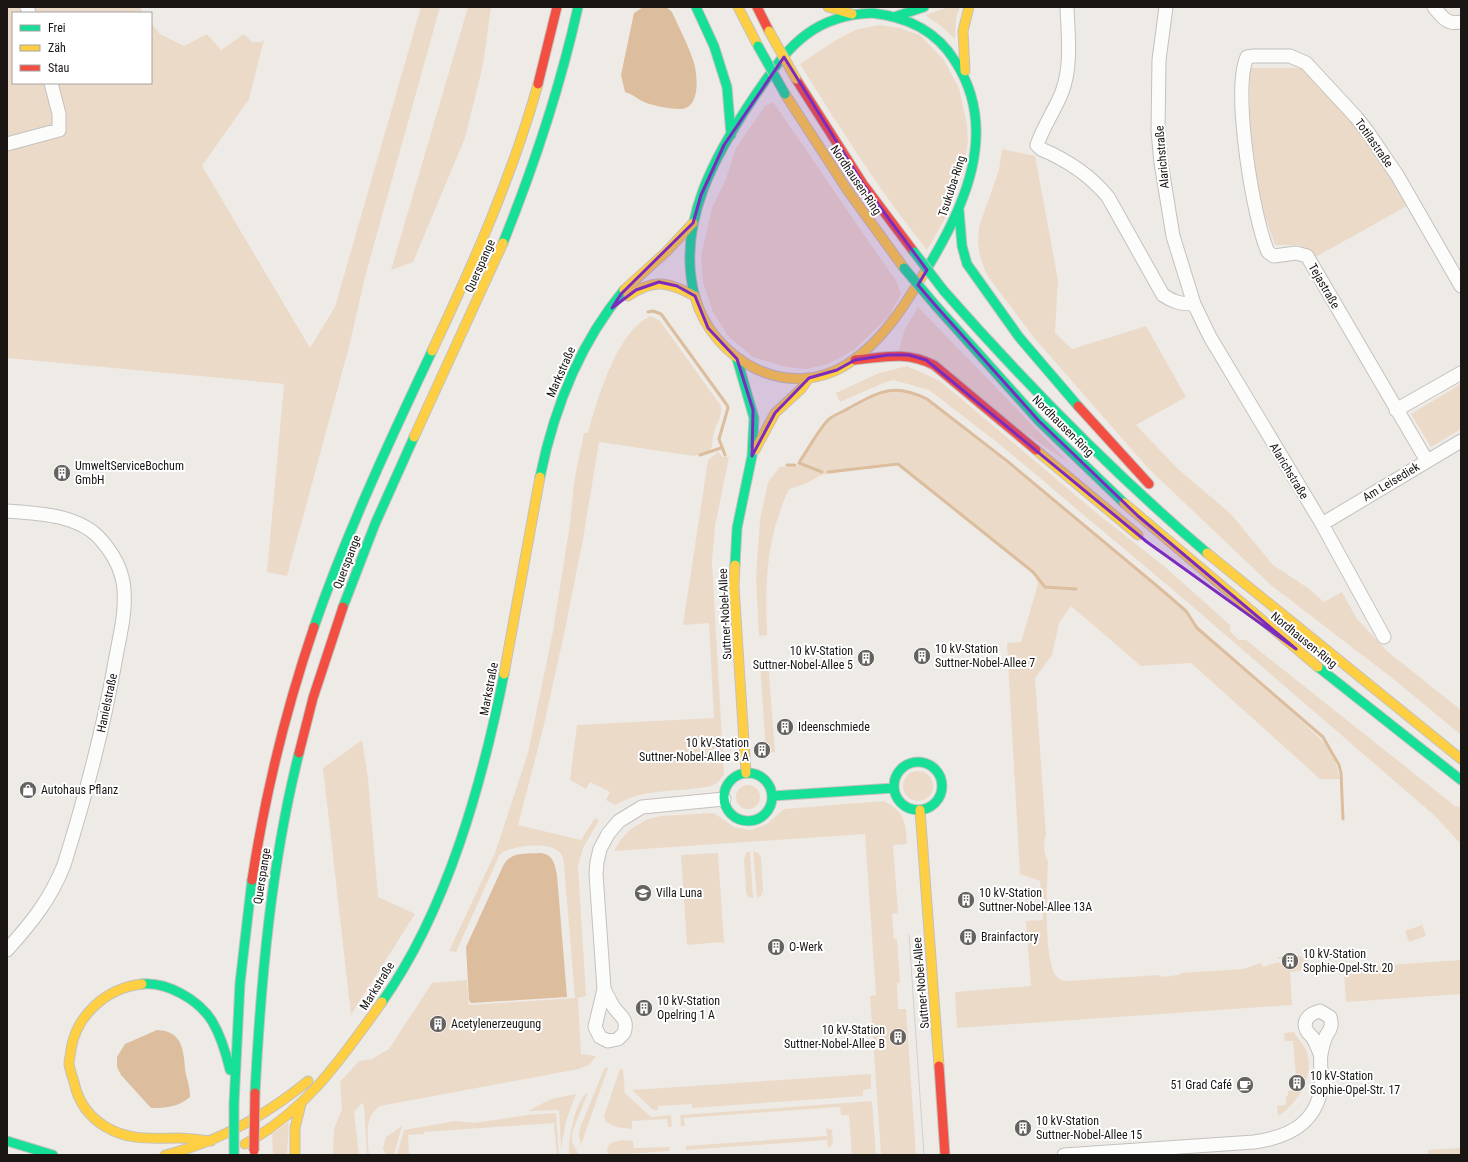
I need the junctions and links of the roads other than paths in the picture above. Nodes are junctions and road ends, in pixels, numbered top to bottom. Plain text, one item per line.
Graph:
1 (557, 7) edge
2 (578, 7) edge
3 (696, 7) edge
4 (738, 7) edge
5 (757, 7) edge
6 (828, 7) edge
7 (924, 7) edge
8 (970, 7) edge
9 (1067, 7) edge
10 (1166, 7) edge
11 (1434, 7) edge
12 (852, 14) junction
13 (897, 16) junction
14 (1461, 22) edge
15 (1247, 57) joint
16 (965, 74) junction
17 (51, 84) edge
18 (731, 135) junction
19 (7, 144) edge
20 (959, 210) junction
21 (693, 223) junction
22 (1461, 286) edge
23 (695, 296) junction
24 (1194, 304) junction
25 (612, 308) junction
26 (737, 359) junction
27 (855, 360) junction
28 (1461, 373) edge
29 (809, 378) junction
30 (1396, 410) junction
31 (1461, 441) edge
32 (752, 456) junction
33 (1427, 461) junction
34 (1157, 491) dead end
35 (7, 511) edge
36 (1322, 524) junction
37 (1200, 534) dead end
38 (1147, 542) dead end
39 (1199, 579) dead end
40 (1276, 611) junction
41 (1384, 637) dead end
42 (1296, 649) junction
43 (1461, 759) edge
44 (746, 773) junction
45 (1461, 780) edge
46 (894, 788) junction
47 (772, 796) junction
48 (724, 799) junction
49 (920, 810) junction
50 (7, 950) edge
51 (604, 989) junction
52 (1321, 1055) dead end
53 (341, 1057) junction
54 (234, 1104) junction
55 (301, 1104) junction
56 (7, 1141) edge
57 (211, 1141) junction
58 (1220, 1150) edge
59 (255, 1153) edge
60 (53, 1155) edge
61 (168, 1155) edge
62 (225, 1155) edge
63 (234, 1155) edge
64 (295, 1155) edge
65 (945, 1155) edge
66 (1064, 1155) edge

1 - 54 main road, Querspange
2 - 59 main road, Querspange, bridge
3 - 18 main road
4 - 42 main road, Nordhausen-Ring, bridge
5 - 40 main road, Nordhausen-Ring, bridge
6 - 12 main road
7 - 13 main road
8 - 16 main road
9 - 24 street
10 - 24 street, Alarichstraße
11 - 14 street
12 - 13 main road, Tsukuba-Ring
12 - 18 main road, Tsukuba-Ring
13 - 16 main road, Tsukuba-Ring
15 - 22 street, Totilastraße
15 - 30 street, Tejastraße
16 - 20 main road, Tsukuba-Ring
17 - 19 street
18 - 21 main road, Tsukuba-Ring
20 - 27 main road, Tsukuba-Ring
20 - 34 main road
21 - 23 main road, Tsukuba-Ring
21 - 25 main road, Markstraße
23 - 25 main road, Markstraße
23 - 26 main road, Tsukuba-Ring
24 - 36 street, Alarichstraße
25 - 53 main road, Markstraße
26 - 29 main road, Tsukuba-Ring
26 - 32 main road, Suttner-Nobel-Allee
27 - 29 main road, Tsukuba-Ring
27 - 38 main road
28 - 30 street
29 - 32 main road, Suttner-Nobel-Allee
30 - 33 street, Tejastraße
31 - 33 street, Am Leisediek
32 - 44 main road, Suttner-Nobel-Allee
33 - 36 street, Am Leisediek
35 - 50 street, Hanielstraße
36 - 41 street, Alarichstraße
37 - 40 main road
39 - 42 main road
40 - 43 main road, Nordhausen-Ring
42 - 45 main road, Nordhausen-Ring
44 - 47 main road
44 - 48 main road
46 - 47 main road
46 - 49 main road
46 - 49 main road
47 - 48 main road
48 - 51 street
49 - 65 main road, Suttner-Nobel-Allee
51 - 51 street
52 - 58 street
53 - 55 main road, Markstraße
53 - 57 main road, Markstraße
54 - 57 main road
54 - 63 main road, Querspange, bridge
55 - 62 main road, Markstraße
55 - 64 main road
56 - 60 main road
57 - 61 main road, Markstraße
58 - 66 street

